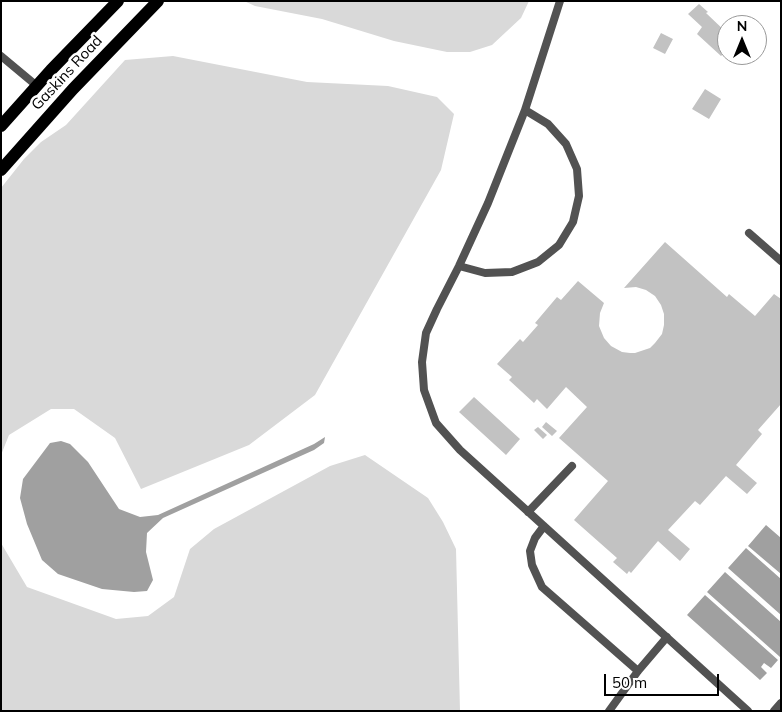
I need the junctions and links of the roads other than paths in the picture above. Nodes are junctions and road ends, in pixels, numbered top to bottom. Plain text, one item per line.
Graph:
1 (118, 1) edge
2 (158, 1) edge
3 (560, 1) edge
4 (1, 56) edge
5 (37, 86) junction
6 (525, 110) junction
7 (1, 126) edge
8 (1, 170) edge
9 (749, 233) dead end
10 (781, 261) edge
11 (459, 266) junction
12 (572, 466) dead end
13 (528, 512) junction
14 (544, 526) junction
15 (667, 637) junction
16 (638, 671) junction
17 (781, 704) edge
18 (609, 711) edge
19 (748, 711) edge
20 (774, 711) edge

1 - 5 main road, Gaskins Road
2 - 8 main road, Gaskins Road
3 - 6 lane
4 - 5 lane
5 - 7 main road, Gaskins Road
6 - 11 lane
6 - 11 lane
9 - 10 lane
11 - 13 lane
12 - 13 lane
13 - 14 lane
14 - 15 lane
14 - 16 lane
15 - 16 lane
15 - 19 lane
16 - 18 lane
17 - 20 lane

